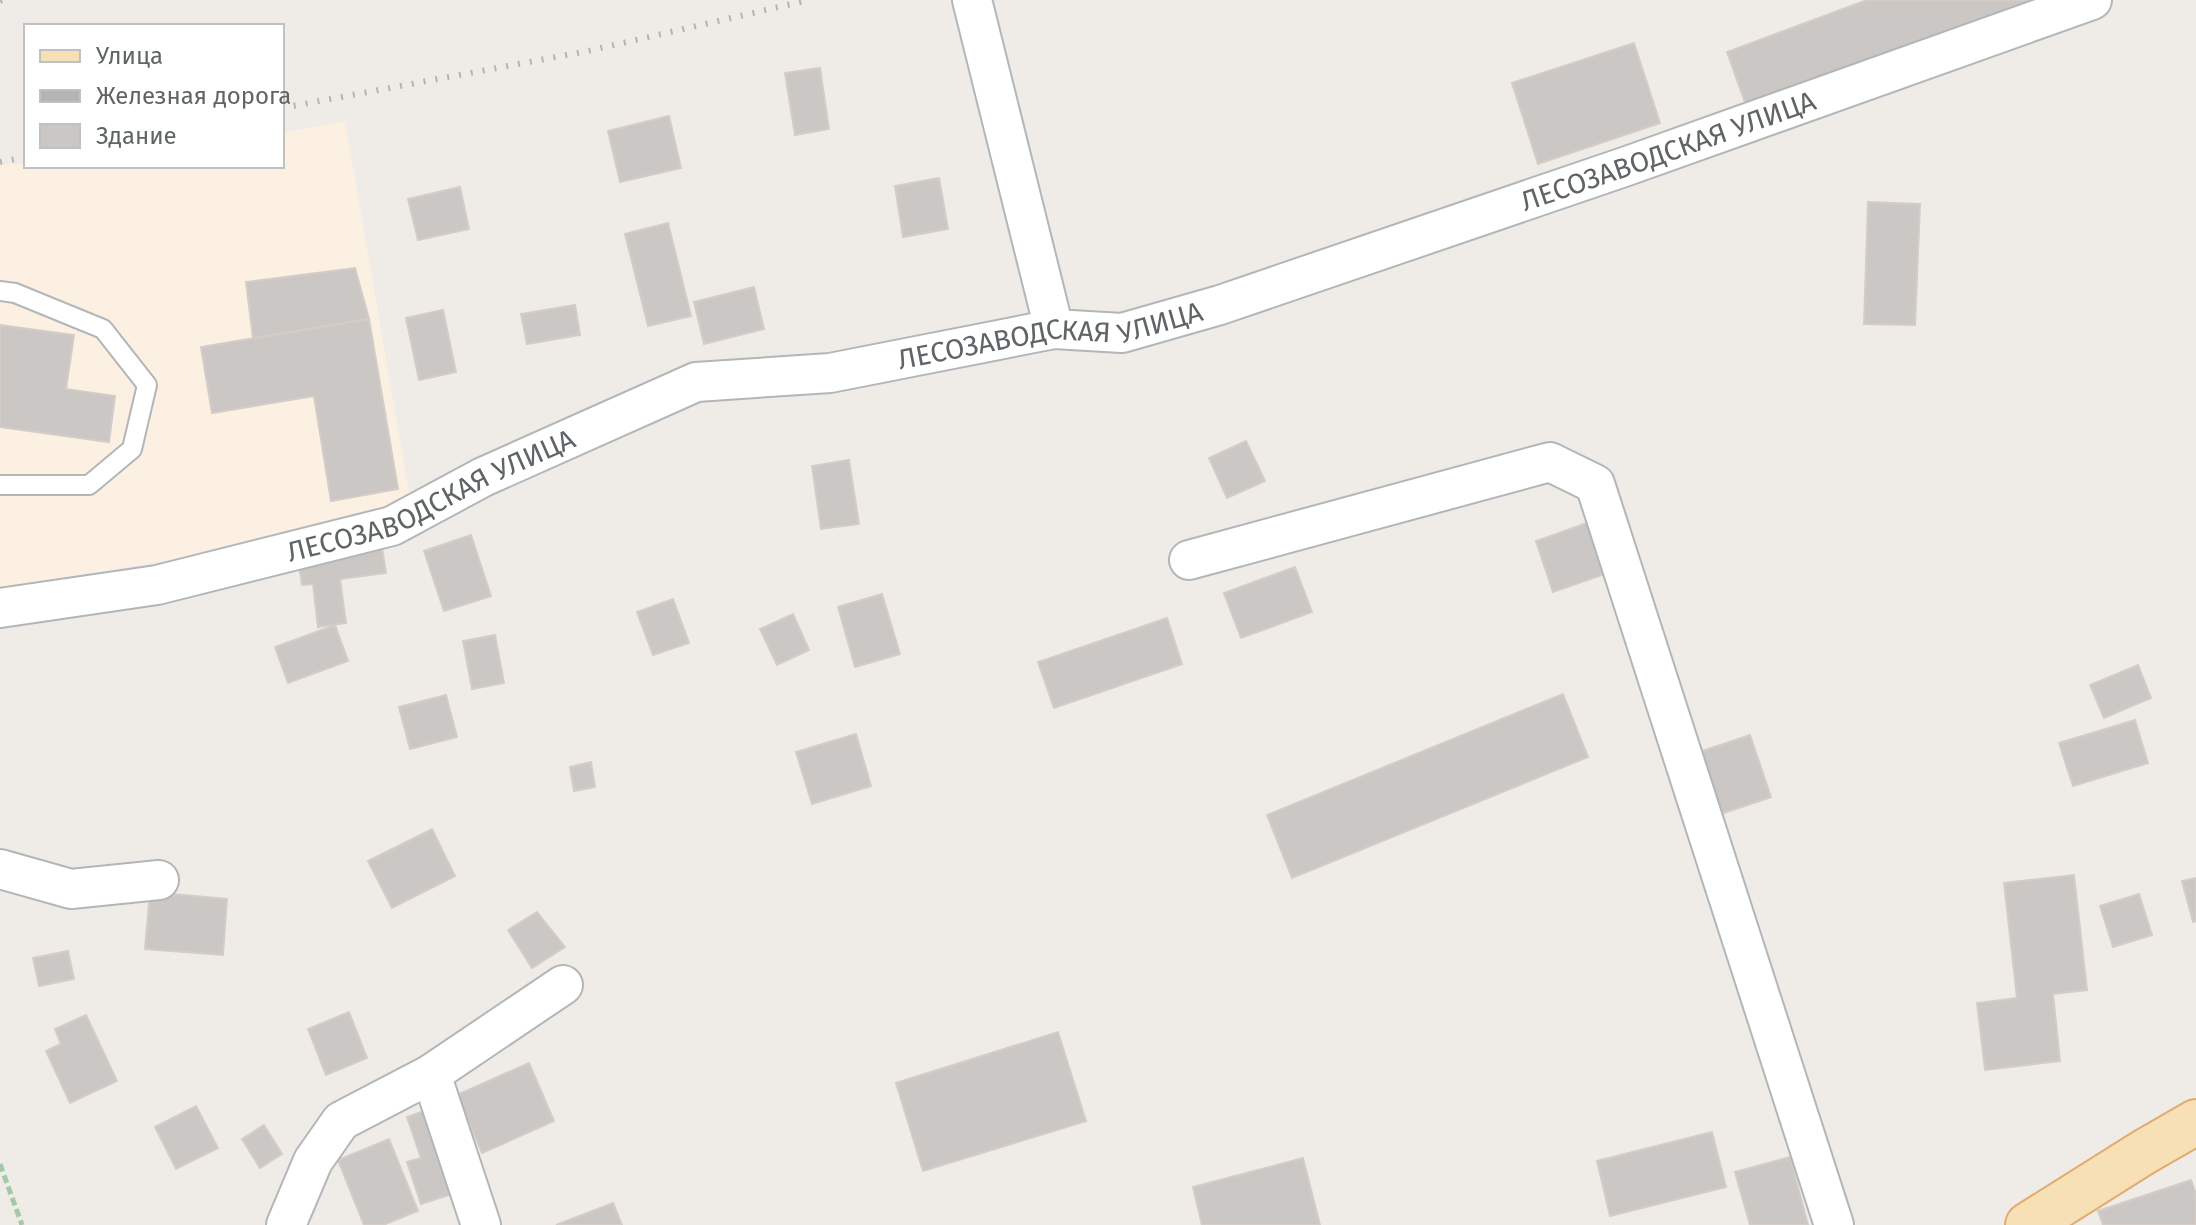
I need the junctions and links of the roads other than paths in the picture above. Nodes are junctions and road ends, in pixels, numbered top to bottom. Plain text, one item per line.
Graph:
1 (972, 0) edge
2 (2092, 0) edge
3 (0, 291) edge
4 (1054, 329) junction
5 (0, 485) edge
6 (1189, 560) dead end
7 (0, 608) edge
8 (0, 869) edge
9 (159, 880) dead end
10 (563, 985) dead end
11 (431, 1074) junction
12 (2196, 1122) edge
13 (286, 1225) edge
14 (481, 1225) edge
15 (1834, 1225) edge
16 (2028, 1225) edge

1 - 4 street
2 - 4 street, ЛЕСОЗАВОДСКАЯ УЛИЦА
3 - 5 lane
4 - 7 street, ЛЕСОЗАВОДСКАЯ УЛИЦА
6 - 15 street
8 - 9 street
10 - 11 street
11 - 13 street
11 - 14 street
12 - 16 main road

